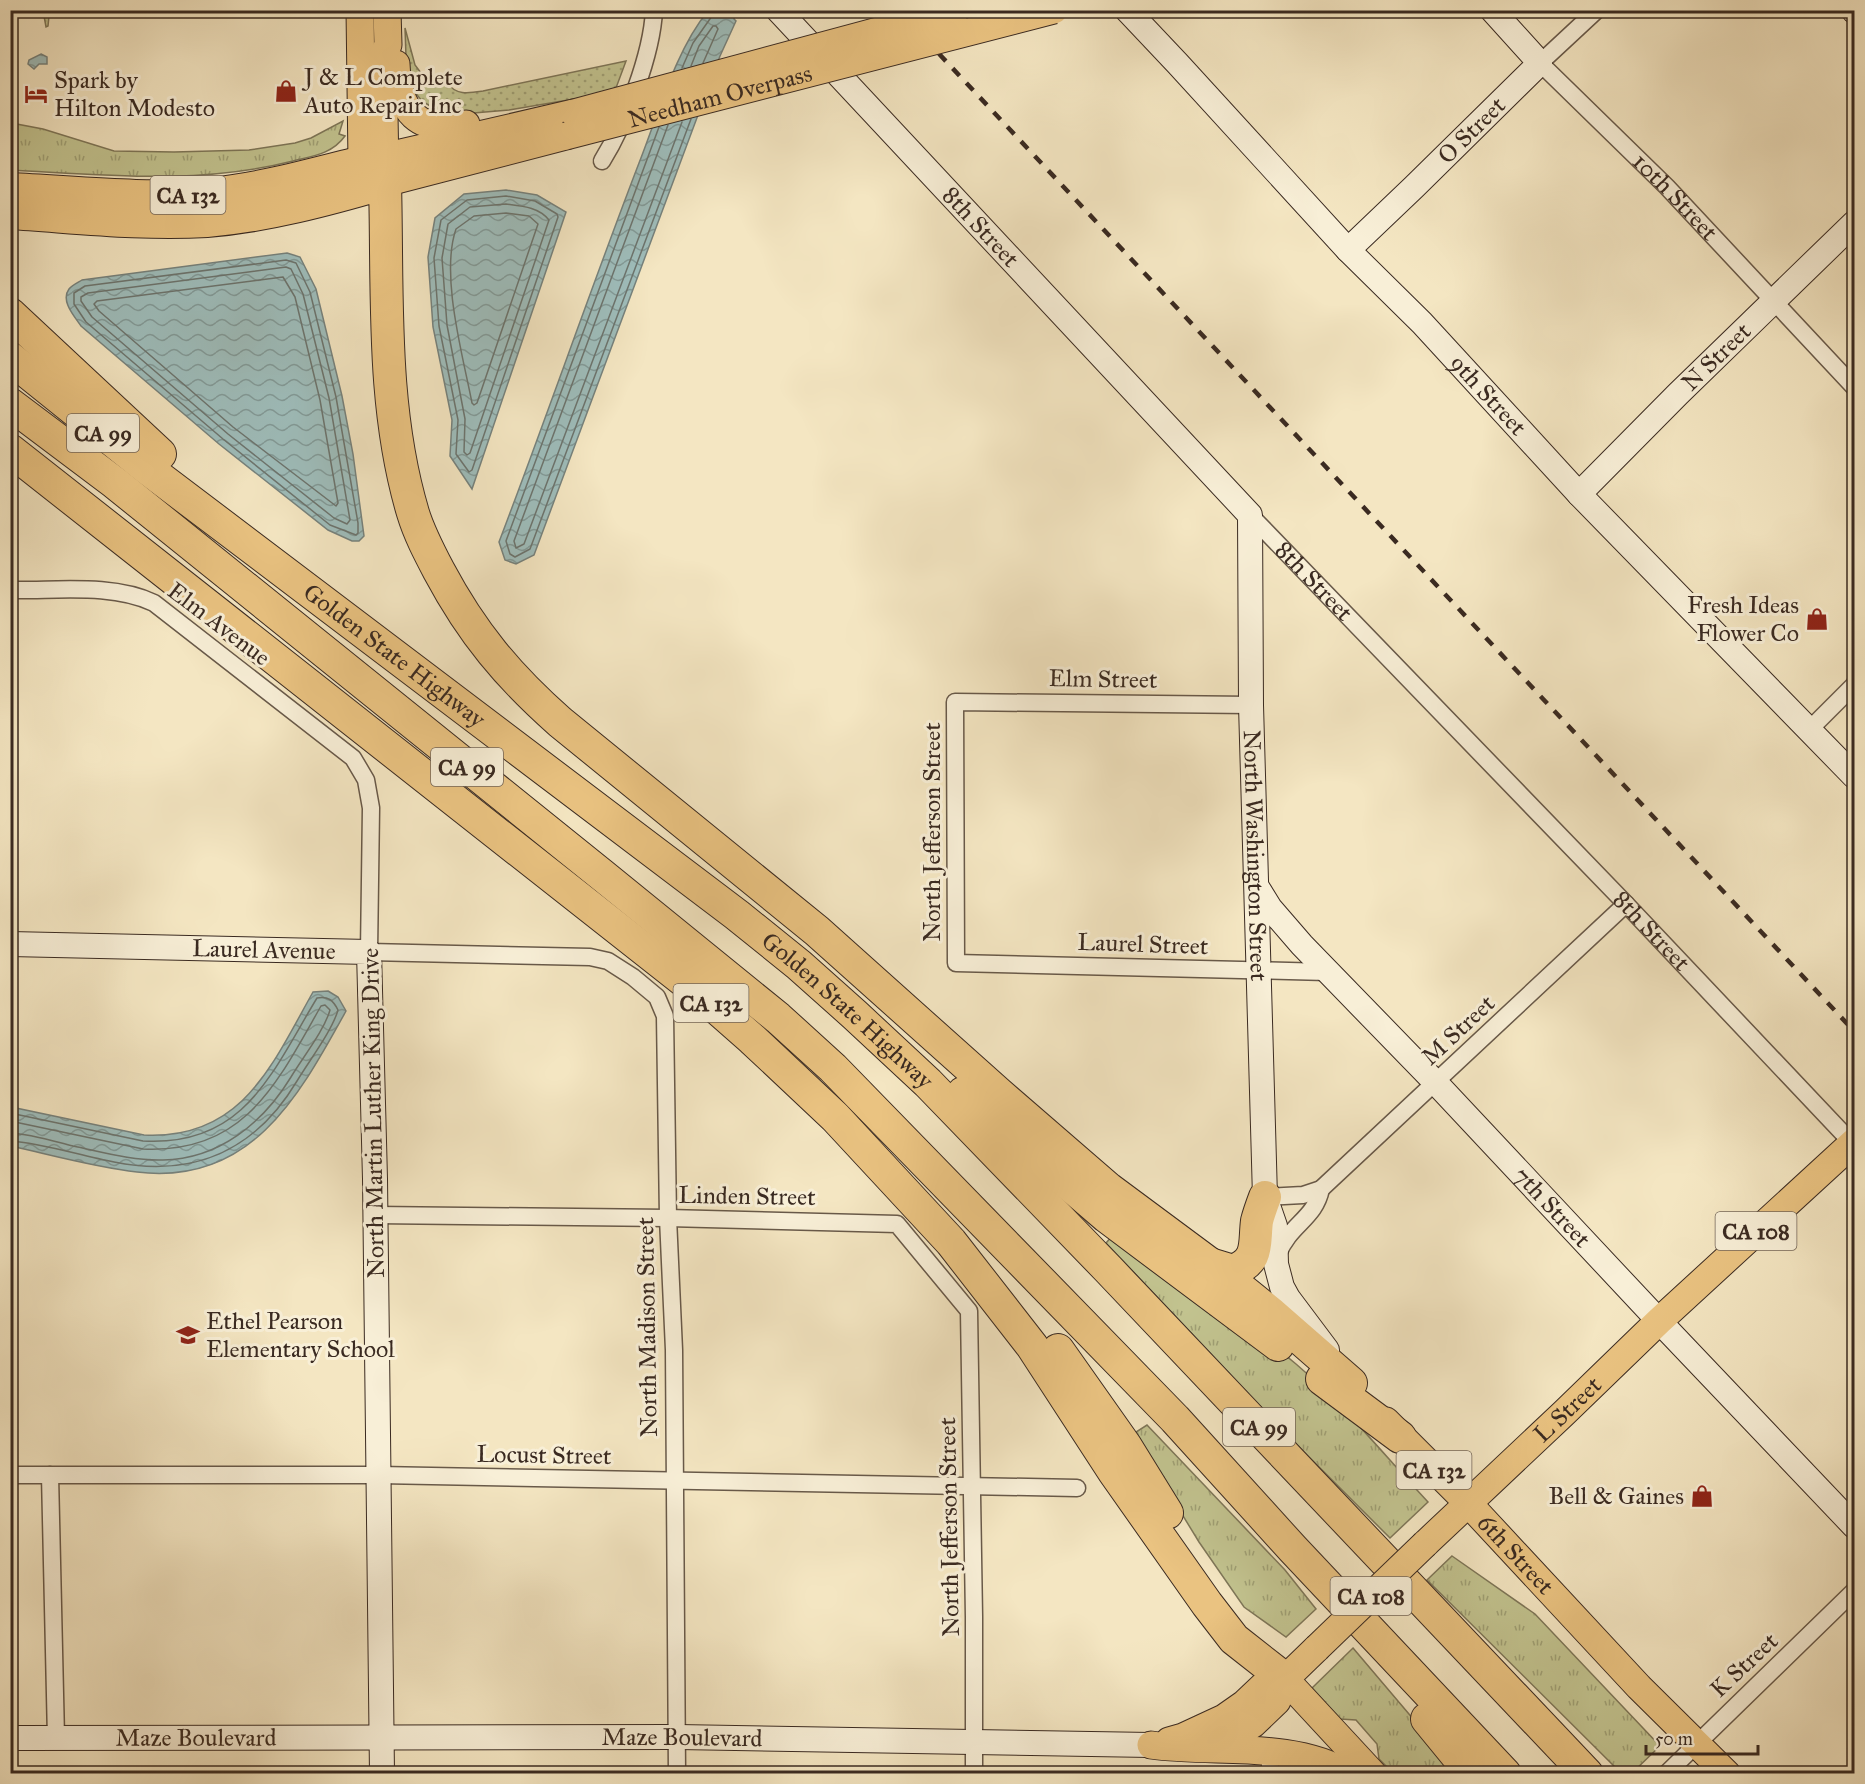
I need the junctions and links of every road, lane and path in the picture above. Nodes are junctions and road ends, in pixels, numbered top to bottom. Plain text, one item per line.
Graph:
1 (360, 10) edge
2 (387, 10) edge
3 (654, 10) edge
4 (778, 10) edge
5 (956, 10) edge
6 (1054, 10) edge
7 (1127, 10) edge
8 (1492, 10) edge
9 (1597, 10) edge
10 (388, 45) junction
11 (1540, 63) junction
12 (570, 124) junction
13 (499, 130) junction
14 (602, 161) dead end
15 (377, 167) junction
16 (10, 189) edge
17 (10, 213) edge
18 (1854, 223) edge
19 (1348, 249) junction
20 (1773, 301) junction
21 (10, 314) edge
22 (10, 358) edge
23 (1854, 387) edge
24 (10, 404) edge
25 (10, 450) edge
26 (1579, 494) junction
27 (198, 505) junction
28 (1250, 515) junction
29 (10, 590) edge
30 (1854, 685) edge
31 (955, 702) joint
32 (1251, 705) junction
33 (1810, 729) junction
34 (343, 748) joint
35 (1854, 776) edge
36 (652, 850) junction
37 (1256, 885) junction
38 (1626, 904) junction
39 (10, 945) edge
40 (369, 952) junction
41 (590, 957) joint
42 (956, 963) joint
43 (1260, 972) junction
44 (1327, 972) junction
45 (1436, 1083) junction
46 (1854, 1144) edge
47 (909, 1146) junction
48 (1321, 1189) junction
49 (1265, 1197) junction
50 (375, 1215) junction
51 (668, 1218) junction
52 (1210, 1264) junction
53 (1276, 1264) junction
54 (969, 1311) joint
55 (1659, 1321) junction
56 (1351, 1383) junction
57 (1400, 1437) junction
58 (10, 1475) edge
59 (50, 1475) junction
60 (379, 1475) junction
61 (674, 1482) junction
62 (971, 1487) junction
63 (1077, 1488) dead end
64 (1467, 1502) junction
65 (1854, 1526) edge
66 (1293, 1549) junction
67 (1854, 1591) edge
68 (1285, 1679) junction
69 (381, 1737) junction
70 (678, 1737) junction
71 (10, 1738) edge
72 (56, 1738) junction
73 (974, 1742) junction
74 (1698, 1743) junction
75 (1151, 1745) junction
76 (1204, 1748) junction
77 (1270, 1763) edge
78 (382, 1773) edge
79 (677, 1773) edge
80 (974, 1773) edge
81 (1349, 1773) edge
82 (1374, 1773) edge
83 (1472, 1773) edge
84 (1505, 1773) edge
85 (1587, 1773) edge
86 (1666, 1773) edge
87 (1727, 1773) edge

1 - 15 main road
2 - 10 main road
3 - 14 street
4 - 28 street, 8th Street
5 - 12 main road, Needham Overpass, bridge
6 - 12 main road, Needham Overpass, bridge
7 - 19 street, 9th Street
8 - 11 street, 10th Street
9 - 11 street, O Street
10 - 13 main road
10 - 15 main road
11 - 19 street, O Street
11 - 20 street, 10th Street
12 - 13 main road, Needham Overpass
12 - 15 main road, Needham Overpass
13 - 15 main road, Needham Overpass
15 - 16 highway, CA 132
15 - 17 highway
15 - 52 highway, CA 132
18 - 20 street, N Street
19 - 26 street, 9th Street
20 - 23 street, 10th Street
20 - 26 street, N Street
21 - 27 highway
22 - 27 highway, Golden State Highway / CA 99
24 - 47 highway, Golden State Highway / CA 99
25 - 68 highway, CA 132
26 - 33 street, 9th Street
27 - 36 highway, Golden State Highway / CA 99
28 - 32 street, North Washington Street
28 - 38 street, 8th Street
29 - 34 street, Elm Avenue
30 - 33 street
31 - 32 street, Elm Street
31 - 42 street, North Jefferson Street
32 - 37 street, North Washington Street
33 - 35 street, 9th Street
34 - 40 street, North Martin Luther King Drive
36 - 57 highway
36 - 85 highway, Golden State Highway / CA 99
37 - 43 street, North Washington Street
37 - 44 street, 7th Street
38 - 45 street, M Street
38 - 46 street, 8th Street
39 - 40 street, Laurel Avenue
40 - 41 street, Laurel Avenue
40 - 50 street, North Martin Luther King Drive
41 - 51 street, North Madison Street
42 - 43 street, Laurel Street
43 - 44 street, Laurel Street
43 - 49 street, North Washington Street
44 - 45 street, 7th Street
45 - 48 street, M Street
45 - 55 street, 7th Street
46 - 55 main road, L Street / CA 108
47 - 66 highway, Golden State Highway / CA 99
47 - 68 highway
48 - 49 street, M Street
48 - 53 street, M Street
49 - 52 highway
49 - 53 street, 6th Street
50 - 51 street, Linden Street
50 - 60 street, North Martin Luther King Drive
51 - 54 street, Linden Street
51 - 61 street, North Madison Street
52 - 56 highway, CA 132
53 - 56 street, 6th Street
54 - 62 street, North Jefferson Street
55 - 64 main road, L Street / CA 108
55 - 65 street, 7th Street
56 - 57 main road, 6th Street / CA 132
57 - 64 main road, 6th Street / CA 132
58 - 59 street, Locust Street
59 - 60 street, Locust Street
59 - 72 street
60 - 61 street, Locust Street
60 - 69 street, North Martin Luther King Drive
61 - 62 street, Locust Street
61 - 70 street, North Madison Street
62 - 63 street, Locust Street
62 - 73 street, North Jefferson Street
64 - 68 main road, L Street / CA 108, bridge
64 - 74 main road, 6th Street
66 - 83 highway
66 - 84 highway, Golden State Highway / CA 99
67 - 74 street, K Street
68 - 75 main road, L Street
68 - 76 main road, L Street
68 - 82 main road
69 - 70 street, Maze Boulevard
69 - 72 street, Maze Boulevard
69 - 78 street, North Martin Luther King Drive
70 - 73 street, Maze Boulevard
70 - 79 street, North Madison Street
71 - 72 street, Maze Boulevard
73 - 75 street, Maze Boulevard
73 - 80 street, North Jefferson Street
74 - 86 street, K Street
74 - 87 main road, 6th Street
75 - 76 main road, Maze Boulevard
76 - 77 main road, Maze Boulevard
77 - 81 main road, Maze Boulevard

